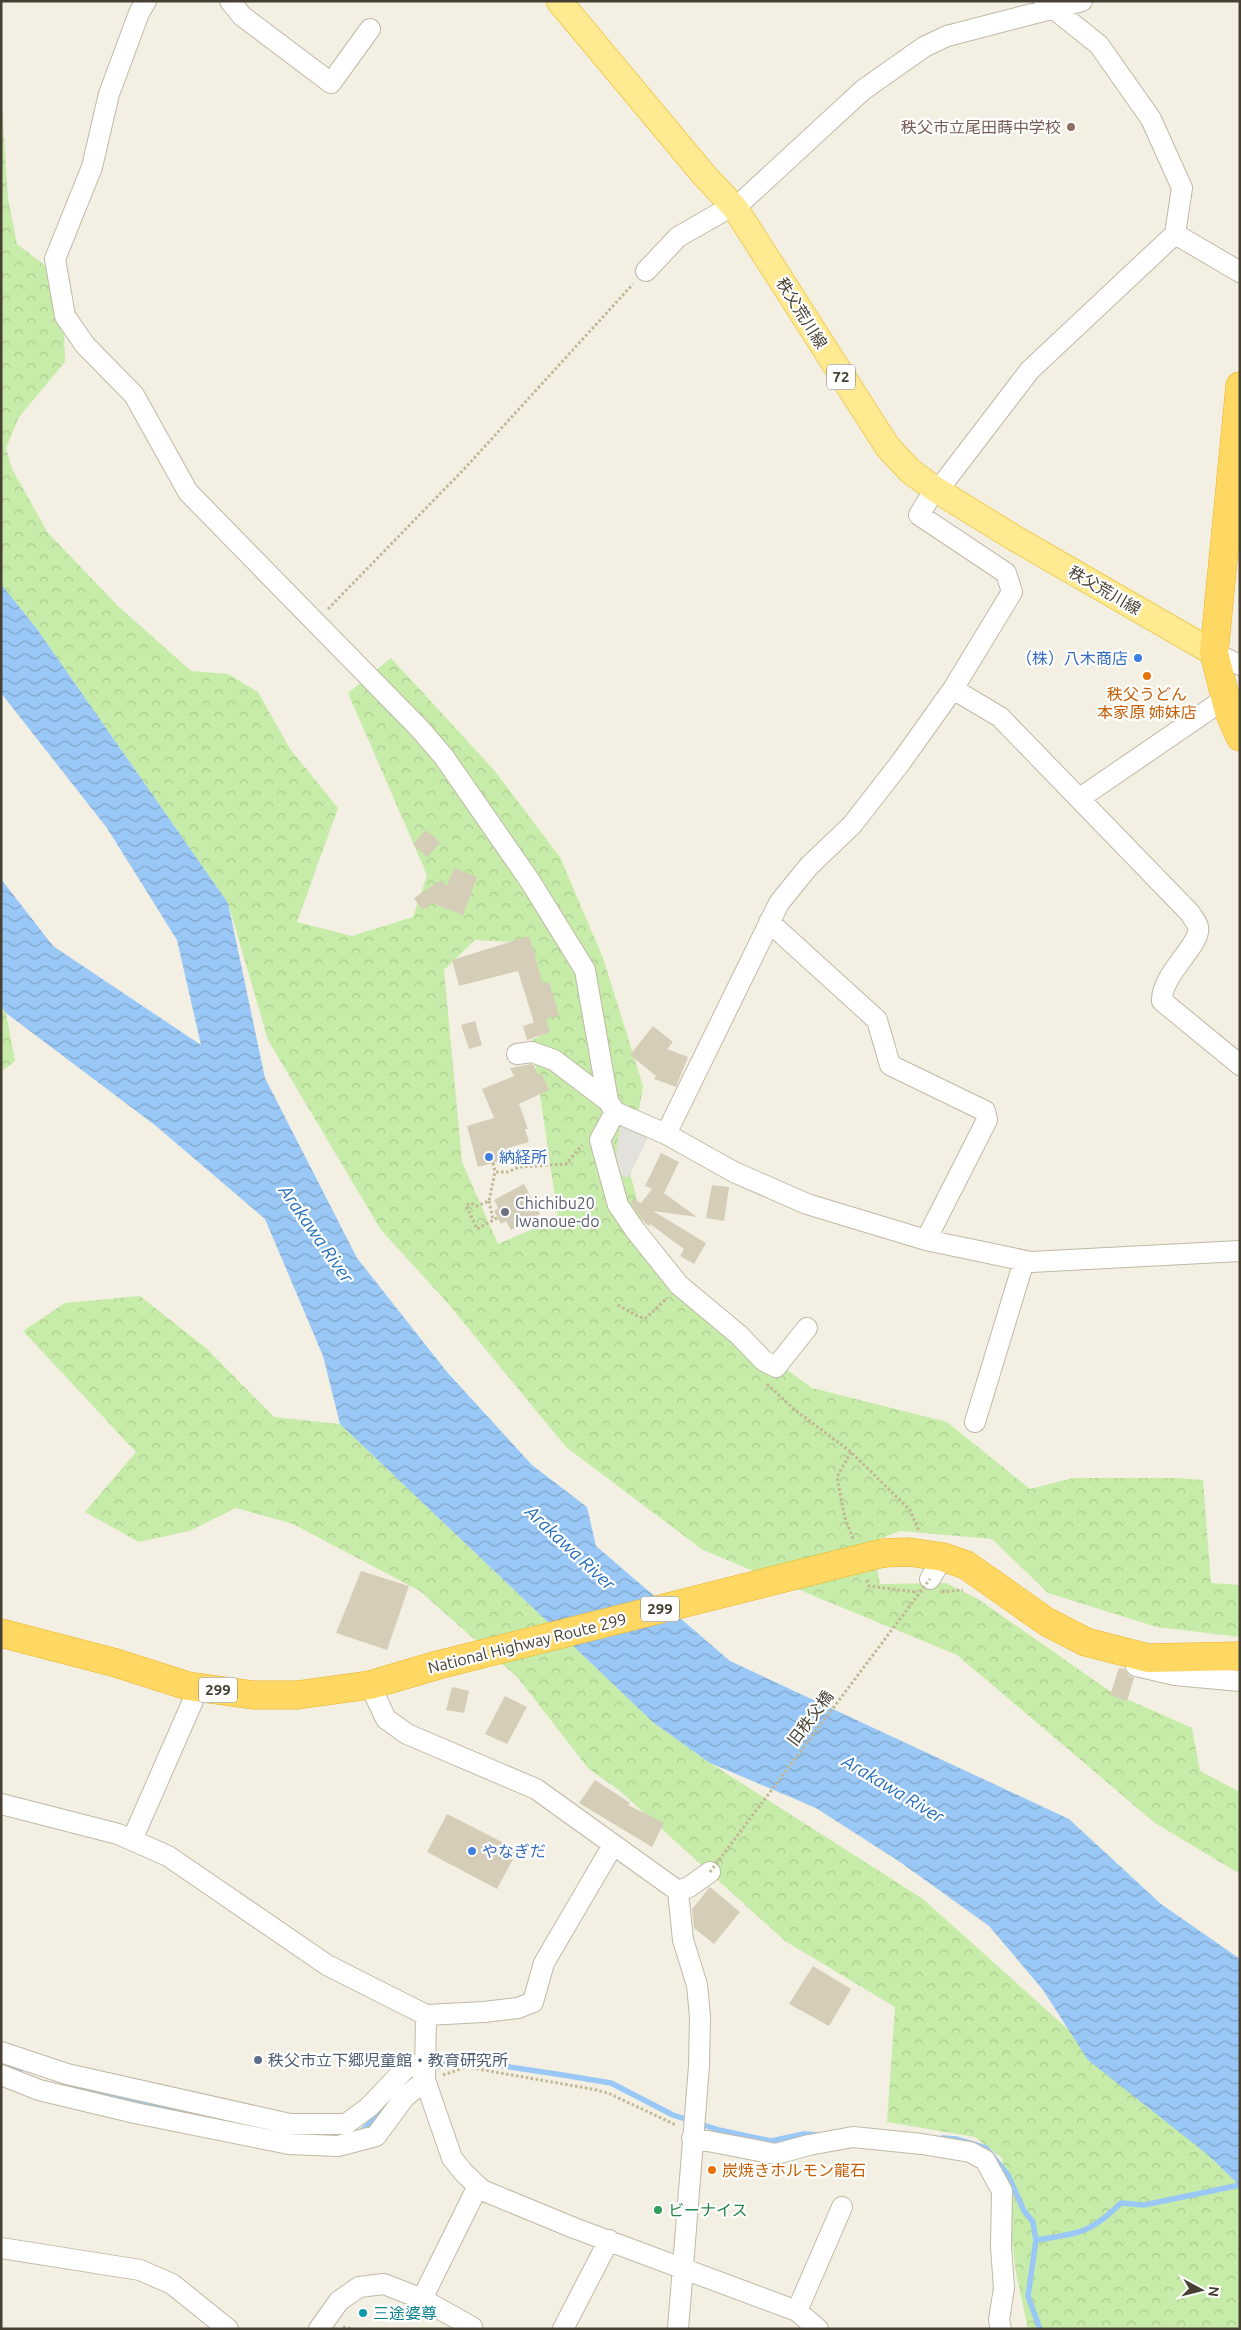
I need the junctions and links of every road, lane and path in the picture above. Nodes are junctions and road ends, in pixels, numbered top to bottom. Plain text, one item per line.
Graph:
1 (146, 1) edge
2 (230, 1) edge
3 (559, 1) edge
4 (1082, 1) edge
5 (1048, 4) edge
6 (370, 29) dead end
7 (733, 207) junction
8 (1175, 234) junction
9 (646, 271) joint
10 (1240, 272) edge
11 (1240, 386) edge
12 (935, 489) junction
13 (316, 621) junction
14 (1214, 652) junction
15 (1240, 665) edge
16 (953, 689) junction
17 (1226, 698) junction
18 (1240, 737) edge
19 (1080, 798) junction
20 (769, 922) junction
21 (517, 1054) dead end
22 (1240, 1065) edge
23 (611, 1107) junction
24 (666, 1134) junction
25 (584, 1144) dead end
26 (493, 1163) dead end
27 (495, 1172) junction
28 (489, 1201) junction
29 (926, 1240) junction
30 (1240, 1251) edge
31 (1024, 1261) junction
32 (679, 1285) junction
33 (618, 1306) dead end
34 (807, 1328) dead end
35 (762, 1380) dead end
36 (976, 1422) dead end
37 (934, 1564) junction
38 (1, 1633) edge
39 (1086, 1642) junction
40 (1240, 1656) edge
41 (1240, 1681) edge
42 (370, 1685) junction
43 (199, 1687) junction
44 (1, 1804) edge
45 (132, 1840) junction
46 (613, 1845) junction
47 (710, 1872) joint
48 (678, 1891) junction
49 (426, 2015) junction
50 (1, 2052) edge
51 (424, 2072) junction
52 (1, 2075) edge
53 (693, 2134) junction
54 (478, 2186) junction
55 (842, 2207) dead end
56 (609, 2240) junction
57 (1, 2248) edge
58 (684, 2267) junction
59 (422, 2299) junction
60 (797, 2311) junction
61 (472, 2327) dead end
62 (228, 2329) edge
63 (319, 2329) edge
64 (341, 2329) edge
65 (353, 2329) edge
66 (563, 2329) edge
67 (678, 2329) edge
68 (818, 2329) edge
69 (1001, 2329) edge

1 - 13 street
2 - 6 street
3 - 7 main road, 秩父荒川線 / 72
4 - 5 street
5 - 7 street
5 - 8 street
7 - 9 street
7 - 12 main road, 秩父荒川線 / 72
8 - 10 street
8 - 12 street
9 - 13 path
11 - 14 highway
12 - 14 main road, 秩父荒川線 / 72
12 - 16 street
13 - 23 street
14 - 15 street
14 - 17 highway
16 - 19 street
16 - 20 street
17 - 18 highway
17 - 19 street
19 - 22 street
20 - 24 street
20 - 29 street
21 - 23 street
23 - 24 street
23 - 32 street
24 - 29 street
25 - 27 path
26 - 27 path
27 - 28 path
28 - 28 path
29 - 31 street
30 - 31 street
31 - 36 street
32 - 33 path
32 - 34 street
35 - 37 path
37 - 39 highway, National Highway Route 299 / 299
37 - 42 highway, National Highway Route 299 / 299, bridge
37 - 47 path, 旧秩父橋, bridge
38 - 43 highway, National Highway Route 299 / 299
39 - 40 highway, National Highway Route 299 / 299
39 - 41 street
42 - 43 highway, National Highway Route 299 / 299
42 - 46 street
43 - 45 street
44 - 45 street
45 - 49 street
46 - 48 street
46 - 49 street
47 - 48 street
48 - 53 street
49 - 51 street
50 - 51 street
51 - 52 street
51 - 53 path
51 - 54 street
53 - 58 street
53 - 69 street
54 - 56 street
54 - 59 street
55 - 60 street
56 - 58 street
56 - 66 street
57 - 62 street
58 - 60 street
58 - 67 street
59 - 61 street
59 - 63 street
60 - 68 street
64 - 65 path

